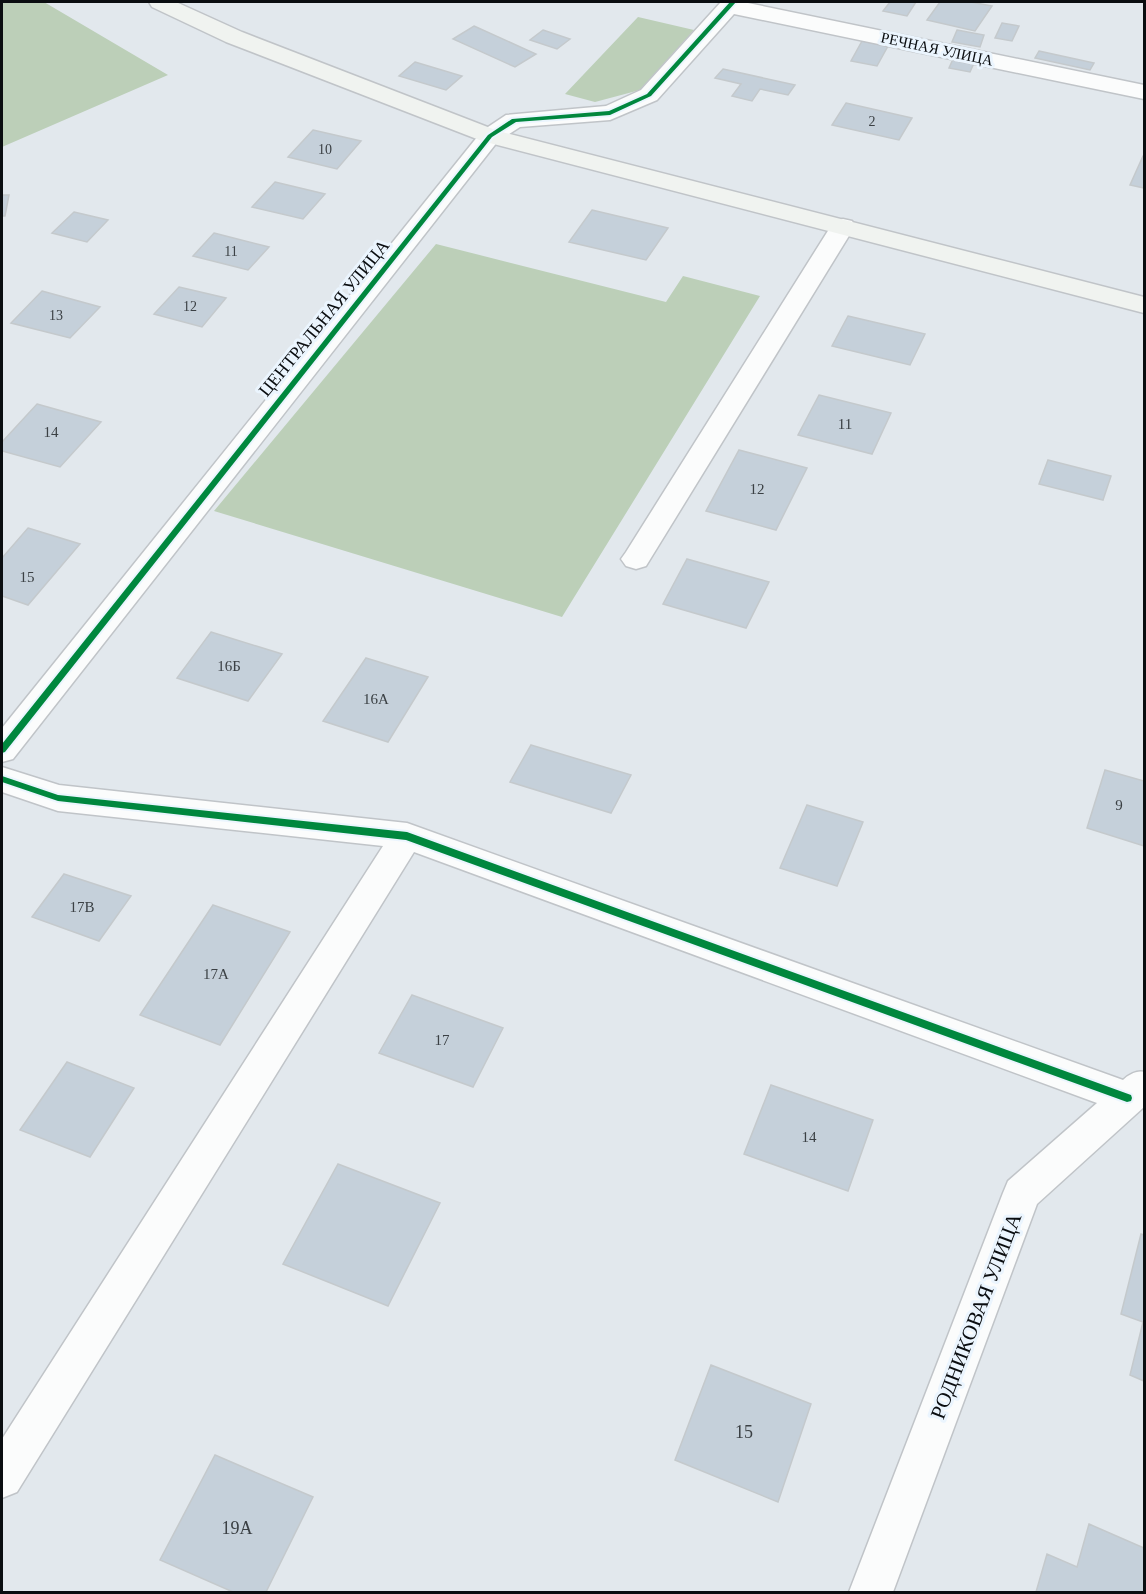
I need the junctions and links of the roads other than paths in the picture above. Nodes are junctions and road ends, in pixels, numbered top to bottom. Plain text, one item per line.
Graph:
1 (160, 2) edge
2 (731, 4) edge
3 (1144, 92) edge
4 (490, 136) junction
5 (843, 226) junction
6 (1144, 305) edge
7 (636, 559) dead end
8 (2, 750) edge
9 (2, 779) edge
10 (407, 836) junction
11 (1136, 1091) edge
12 (2, 1477) edge
13 (871, 1593) edge

1 - 4 main road
2 - 3 street, РЕЧНАЯ УЛИЦА
2 - 4 street, ЦЕНТРАЛЬНАЯ УЛИЦА
4 - 5 main road
4 - 8 street, ЦЕНТРАЛЬНАЯ УЛИЦА
5 - 6 main road
5 - 7 street
9 - 10 street
10 - 11 street
10 - 12 street
11 - 13 street, РОДНИКОВАЯ УЛИЦА

